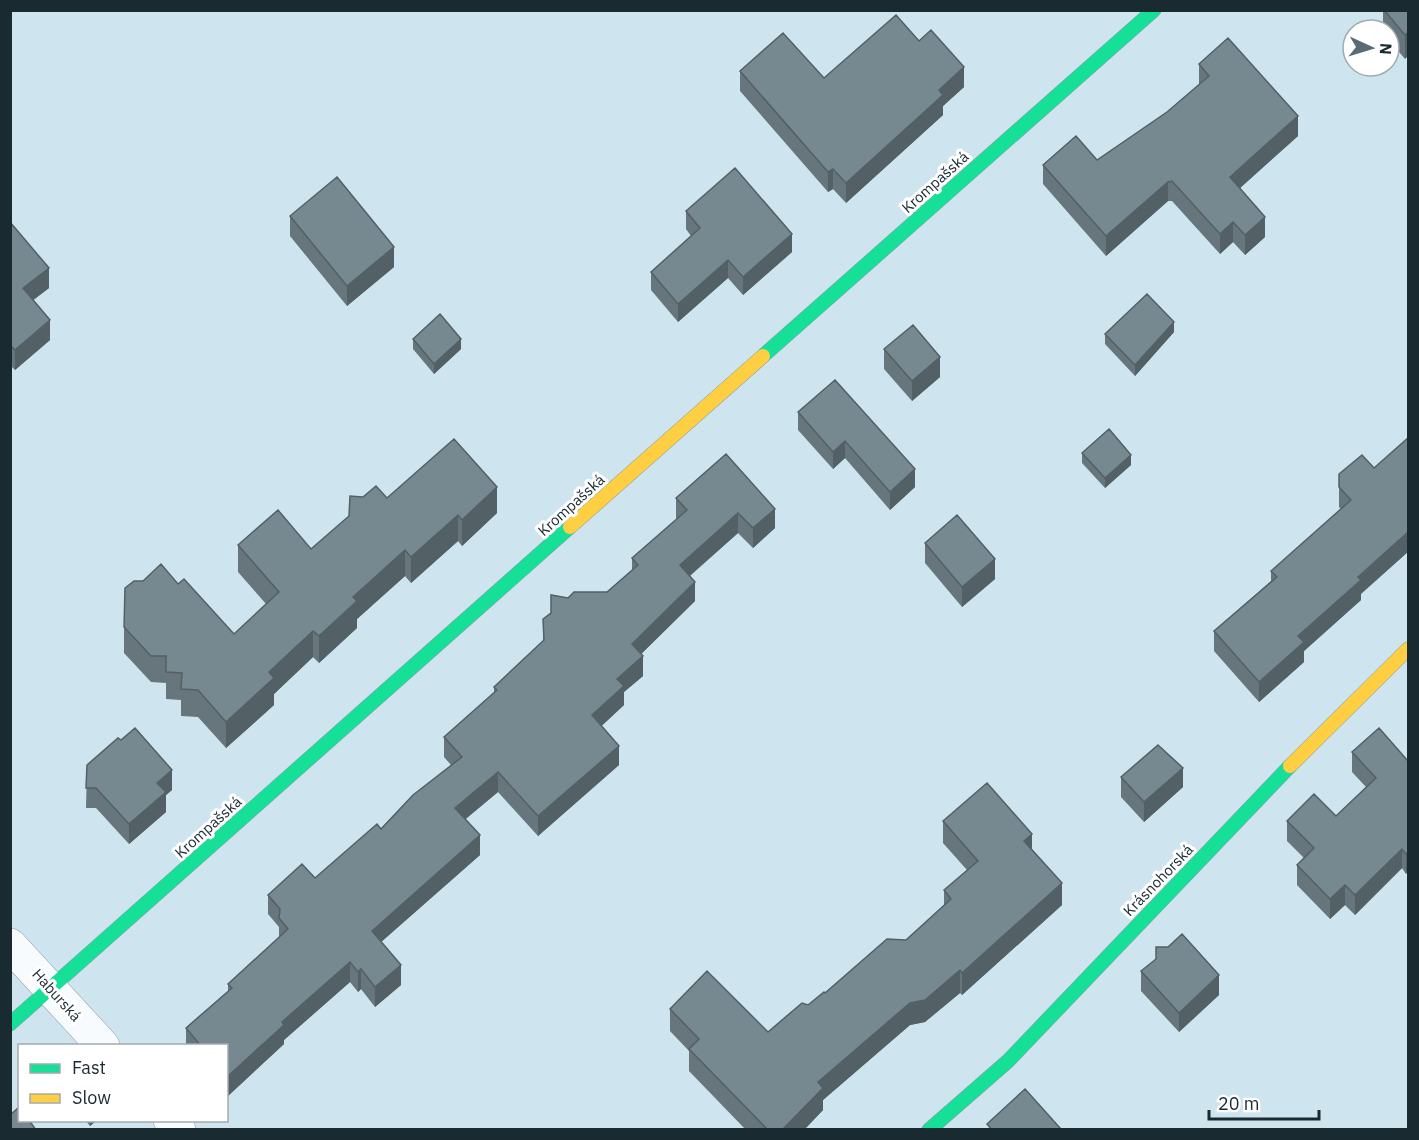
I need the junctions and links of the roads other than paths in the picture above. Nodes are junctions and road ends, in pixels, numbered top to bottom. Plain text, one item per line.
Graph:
1 (1154, 10) edge
2 (1408, 649) edge
3 (10, 945) edge
4 (51, 988) junction
5 (10, 1024) edge
6 (100, 1044) edge
7 (929, 1130) edge

1 - 4 street, Krompašská
2 - 7 street, Krásnohorská
3 - 4 street, Haburská
4 - 5 street, Krompašská
4 - 6 street, Haburská

